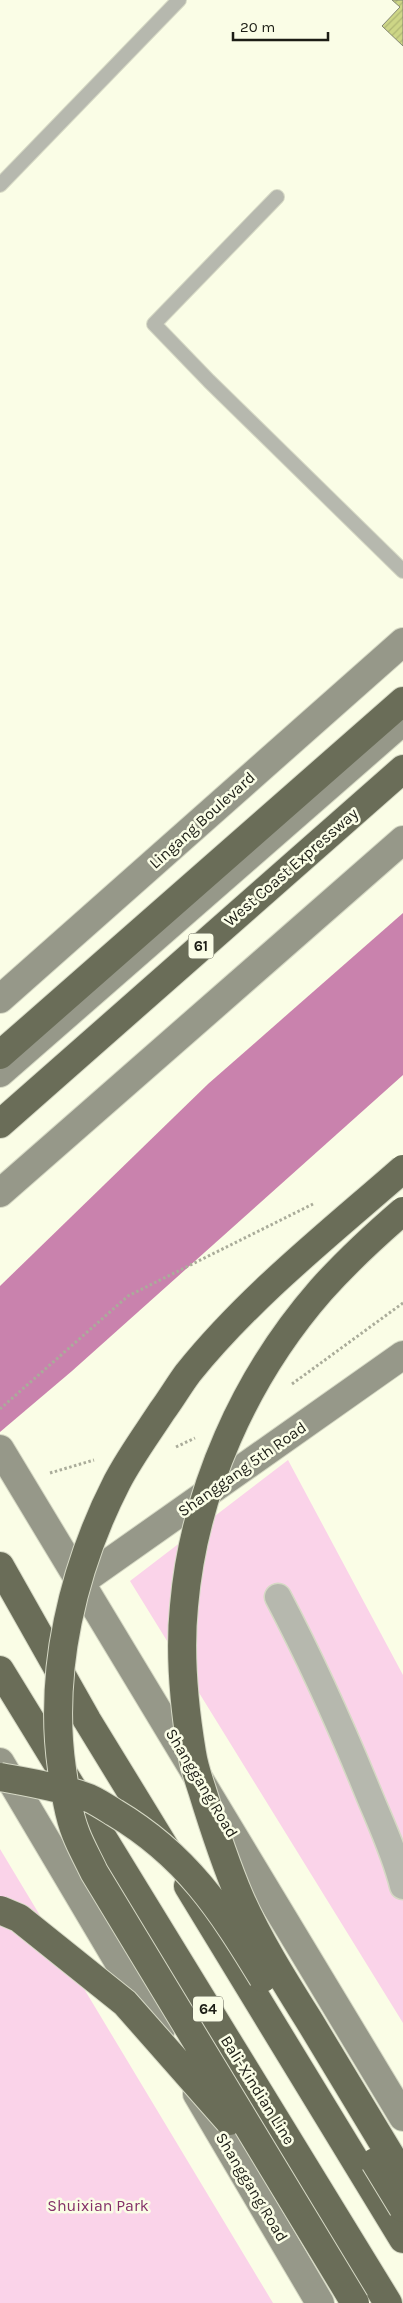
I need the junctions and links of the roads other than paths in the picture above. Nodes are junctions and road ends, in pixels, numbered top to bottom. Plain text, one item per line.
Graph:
1 (179, 0) edge
2 (0, 185) edge
3 (276, 197) dead end
4 (403, 571) edge
5 (403, 642) edge
6 (403, 701) edge
7 (403, 721) edge
8 (403, 748) edge
9 (403, 769) edge
10 (403, 840) edge
11 (0, 999) edge
12 (0, 1055) edge
13 (0, 1073) edge
14 (0, 1103) edge
15 (0, 1124) edge
16 (403, 1169) edge
17 (0, 1193) edge
18 (403, 1211) edge
19 (403, 1355) edge
20 (0, 1450) edge
21 (0, 1566) edge
22 (81, 1582) junction
23 (278, 1597) dead end
24 (0, 1670) edge
25 (0, 1762) edge
26 (0, 1777) edge
27 (403, 1886) edge
28 (0, 1910) edge
29 (403, 2117) edge
30 (403, 2176) edge
31 (403, 2208) edge
32 (403, 2239) edge
33 (320, 2303) edge
34 (348, 2303) edge
35 (355, 2303) edge
36 (388, 2303) edge

1 - 2 lane
3 - 4 lane
5 - 11 street, Lingang Boulevard
6 - 12 highway
7 - 13 street
8 - 14 highway
9 - 15 highway, West Coast Expressway / 61
10 - 17 street
16 - 35 highway, bridge
18 - 30 highway, bridge
19 - 22 street, Shanggang 5th Road
20 - 22 street, Shanggang Road
21 - 32 highway
22 - 29 street, Shanggang Road
23 - 27 street
24 - 36 highway, Bali-Xindian Line / 64
25 - 33 street, Shanggang Road
26 - 31 highway, bridge
28 - 34 highway, bridge

